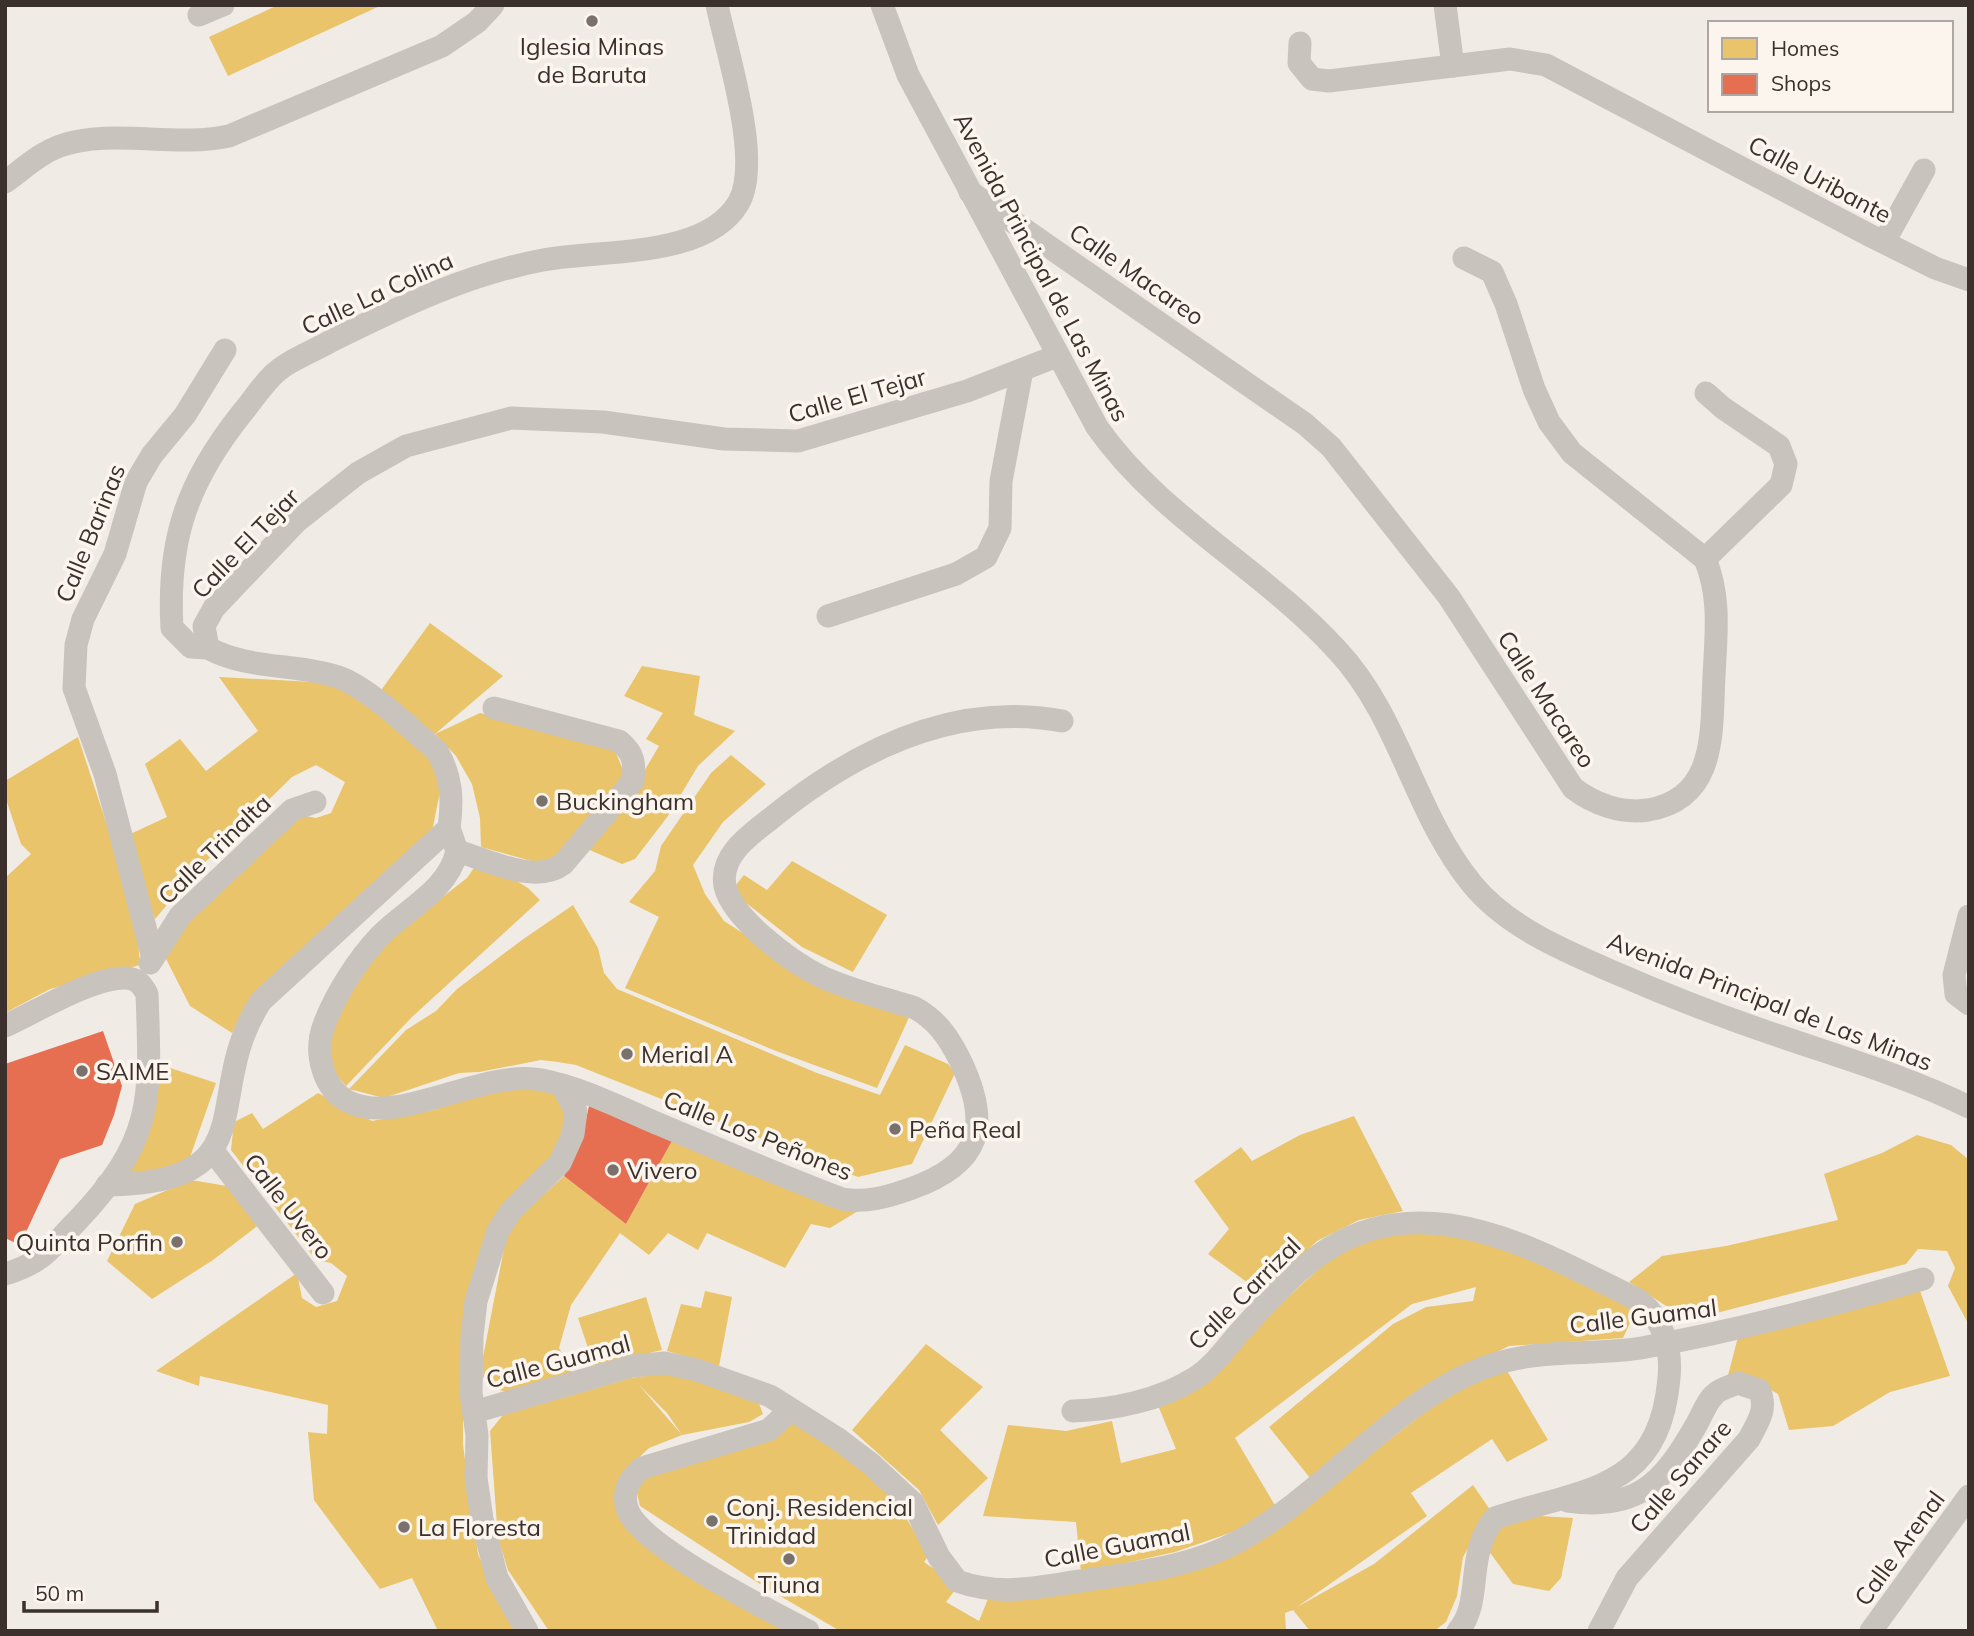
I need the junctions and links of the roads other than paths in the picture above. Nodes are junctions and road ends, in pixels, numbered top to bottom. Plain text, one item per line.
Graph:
1 (223, 5) edge
2 (493, 5) edge
3 (717, 5) edge
4 (882, 5) edge
5 (1445, 5) edge
6 (199, 15) dead end
7 (1300, 43) dead end
8 (1453, 66) junction
9 (1924, 170) dead end
10 (5, 182) edge
11 (970, 192) junction
12 (1884, 242) junction
13 (1464, 258) dead end
14 (1969, 280) edge
15 (225, 350) dead end
16 (1057, 356) junction
17 (1022, 370) junction
18 (1706, 393) dead end
19 (1705, 559) junction
20 (828, 616) dead end
21 (208, 648) junction
22 (494, 708) dead end
23 (1062, 721) dead end
24 (315, 802) dead end
25 (449, 828) junction
26 (457, 851) junction
27 (1969, 916) edge
28 (153, 958) junction
29 (142, 985) junction
30 (1969, 1004) edge
31 (5, 1026) edge
32 (562, 1085) junction
33 (1969, 1107) edge
34 (213, 1151) junction
35 (107, 1185) junction
36 (5, 1274) edge
37 (1923, 1279) dead end
38 (323, 1293) dead end
39 (1666, 1343) junction
40 (790, 1410) junction
41 (1073, 1411) dead end
42 (474, 1412) junction
43 (1969, 1496) edge
44 (1562, 1501) junction
45 (527, 1631) edge
46 (808, 1631) edge
47 (1458, 1631) edge
48 (1599, 1631) edge
49 (1871, 1631) edge

1 - 6 street
2 - 10 street
3 - 21 street, Calle La Colina
4 - 11 street, Avenida Principal de Las Minas
5 - 8 street
7 - 8 street, Calle Uribante
8 - 12 street, Calle Uribante
9 - 12 street
11 - 16 street, Avenida Principal de Las Minas
11 - 19 street, Calle Macareo
12 - 14 street, Calle Uribante
13 - 19 street
15 - 28 street, Calle Barinas
16 - 17 street, Calle El Tejar
16 - 33 street, Avenida Principal de Las Minas
17 - 20 street
17 - 21 street, Calle El Tejar
18 - 19 street
21 - 25 street
22 - 26 street
23 - 32 street, Calle Los Peñones
24 - 28 street, Calle Trinalta
25 - 26 street
25 - 34 street
26 - 32 street, Calle Los Peñones
27 - 30 street
28 - 29 street, Calle Trinalta
29 - 31 street
29 - 35 street
32 - 42 street
34 - 35 street
34 - 38 street, Calle Uvero
35 - 36 street
37 - 39 street, Calle Guamal
39 - 40 street, Calle Guamal
39 - 41 street, Calle Carrizal
39 - 44 street, Calle Carrizal
40 - 42 street, Calle Guamal
40 - 46 street
42 - 45 street
43 - 49 street, Calle Arenal
44 - 47 street
44 - 48 street, Calle Sanare

